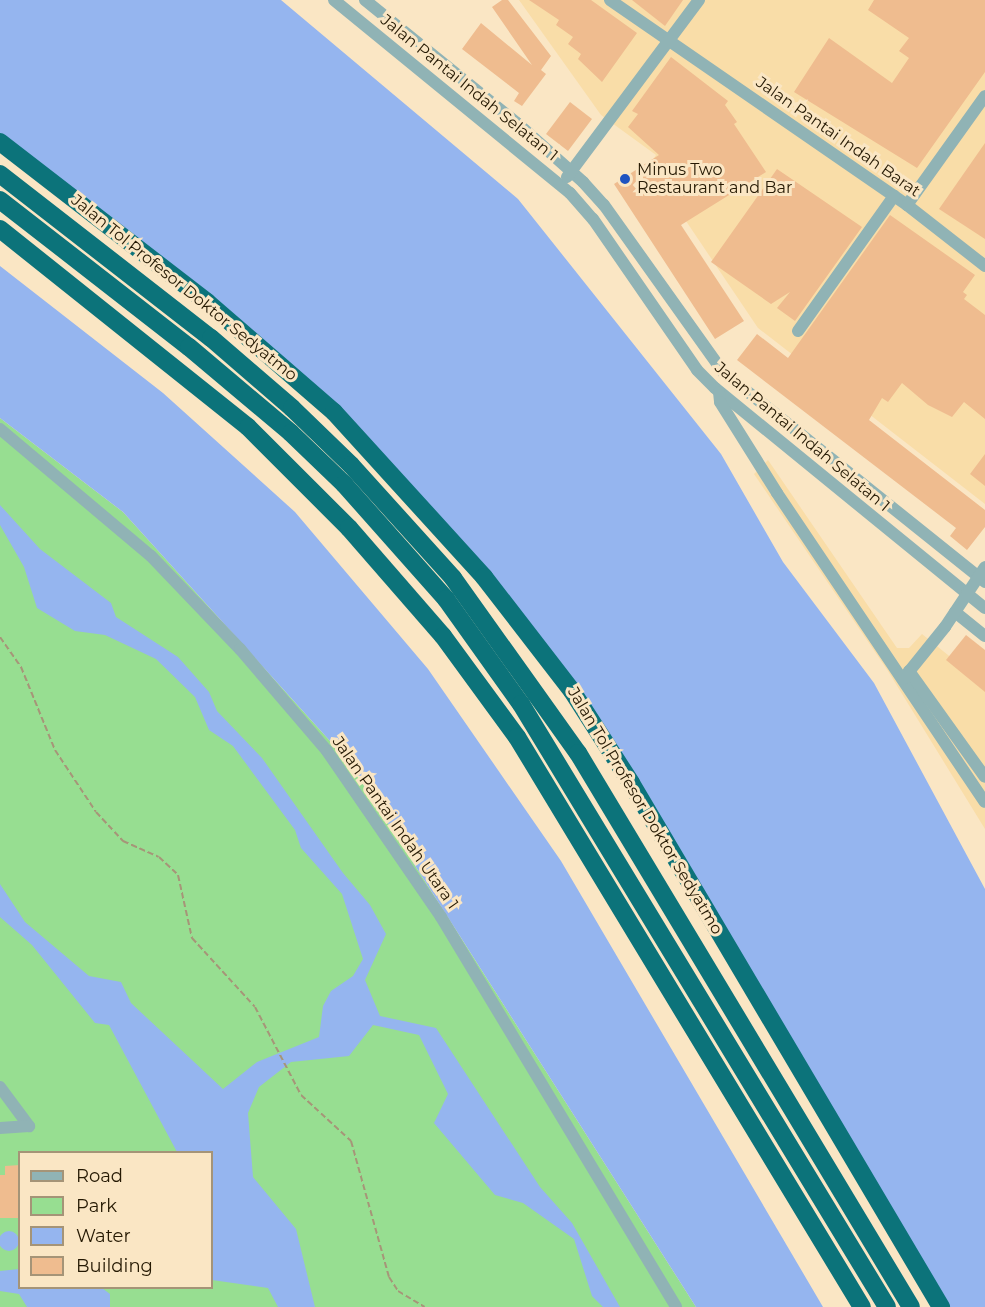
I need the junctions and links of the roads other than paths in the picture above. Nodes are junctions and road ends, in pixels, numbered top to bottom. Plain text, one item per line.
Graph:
1 (334, 0) edge
2 (365, 0) edge
3 (610, 0) edge
4 (699, 0) edge
5 (668, 41) junction
6 (985, 96) edge
7 (0, 142) edge
8 (571, 172) junction
9 (0, 174) edge
10 (560, 184) junction
11 (894, 196) junction
12 (0, 200) edge
13 (907, 205) junction
14 (0, 229) edge
15 (985, 266) edge
16 (798, 331) dead end
17 (719, 392) junction
18 (0, 429) edge
19 (983, 575) edge
20 (968, 595) junction
21 (985, 608) edge
22 (955, 612) junction
23 (985, 636) edge
24 (906, 675) junction
25 (985, 777) edge
26 (985, 802) edge
27 (0, 1087) edge
28 (0, 1128) edge
29 (676, 1307) edge
30 (862, 1307) edge
31 (887, 1307) edge
32 (911, 1307) edge
33 (941, 1307) edge

1 - 10 street, Jalan Pantai Indah Selatan 1
2 - 8 street, Jalan Pantai Indah Selatan 1
3 - 5 street, Jalan Pantai Indah Barat
4 - 5 street
5 - 8 street
5 - 11 street, Jalan Pantai Indah Barat
6 - 13 street
7 - 33 highway, Jalan Tol Profesor Doktor Sedyatmo
8 - 10 street
8 - 19 street, Jalan Pantai Indah Selatan 1
9 - 32 highway, Jalan Tol Profesor Doktor Sedyatmo
10 - 17 street, Jalan Pantai Indah Selatan 1
11 - 13 street, Jalan Pantai Indah Barat
11 - 16 street
12 - 31 highway
13 - 15 street, Jalan Pantai Indah Barat
14 - 30 highway
17 - 20 street, Jalan Pantai Indah Selatan 1
17 - 24 street
18 - 29 street, Jalan Pantai Indah Utara 1
19 - 20 street
20 - 21 street, Jalan Pantai Indah Selatan 1
20 - 22 street
22 - 23 street
22 - 24 street
24 - 25 street
24 - 26 street
27 - 28 street

